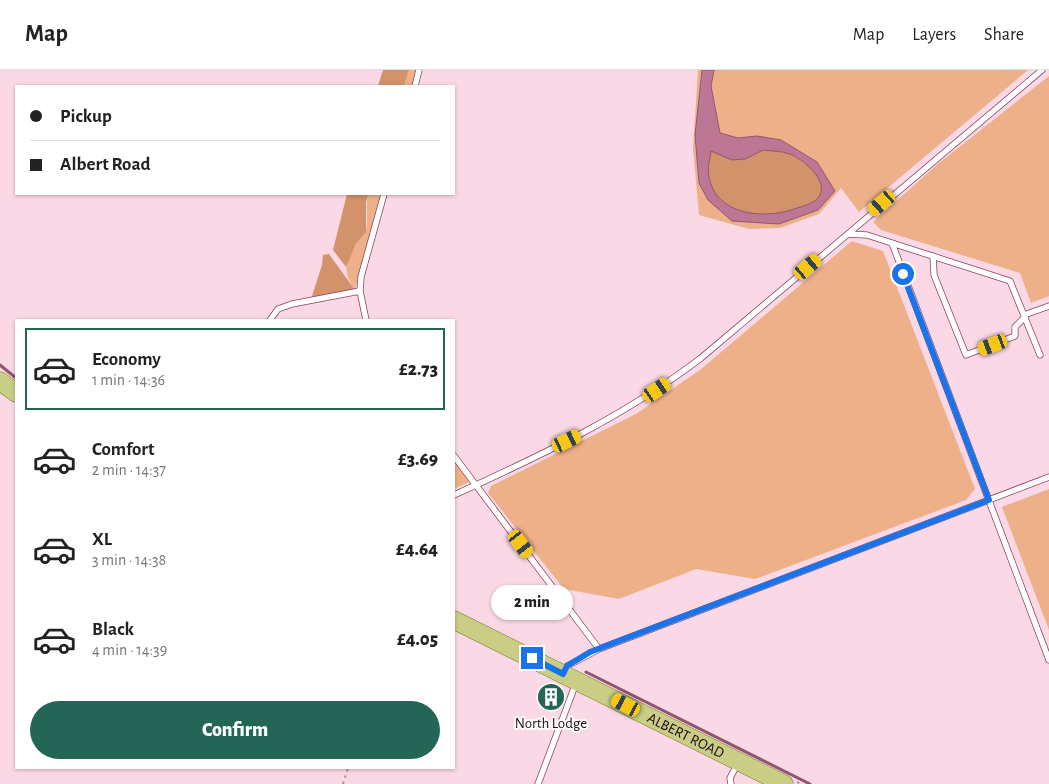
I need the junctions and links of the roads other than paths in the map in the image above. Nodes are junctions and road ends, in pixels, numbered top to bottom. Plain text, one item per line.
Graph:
1 (419, 70) edge
2 (1042, 70) edge
3 (414, 85) edge
4 (384, 195) edge
5 (846, 235) junction
6 (892, 243) junction
7 (933, 256) junction
8 (360, 291) junction
9 (1049, 306) edge
10 (1025, 316) junction
11 (271, 319) edge
12 (366, 319) edge
13 (1040, 355) dead end
14 (0, 381) edge
15 (15, 392) edge
16 (455, 457) edge
17 (1049, 477) edge
18 (477, 484) junction
19 (455, 495) edge
20 (989, 500) junction
21 (455, 620) edge
22 (599, 649) junction
23 (1049, 660) edge
24 (570, 677) junction
25 (739, 762) junction
26 (775, 782) edge
27 (538, 784) edge
28 (731, 784) edge

1 - 3 lane
2 - 5 lane
4 - 8 lane
5 - 6 lane
5 - 18 lane
6 - 7 lane
6 - 20 lane
7 - 10 lane
7 - 10 lane
8 - 11 lane
8 - 12 lane
9 - 10 lane
10 - 13 lane
14 - 15 main road
16 - 18 lane
17 - 20 lane
18 - 19 lane
18 - 22 lane
20 - 22 lane
20 - 23 lane
21 - 24 main road, ALBERT ROAD
22 - 24 lane
24 - 25 main road, ALBERT ROAD
24 - 27 lane
25 - 26 main road, ALBERT ROAD
25 - 28 lane

